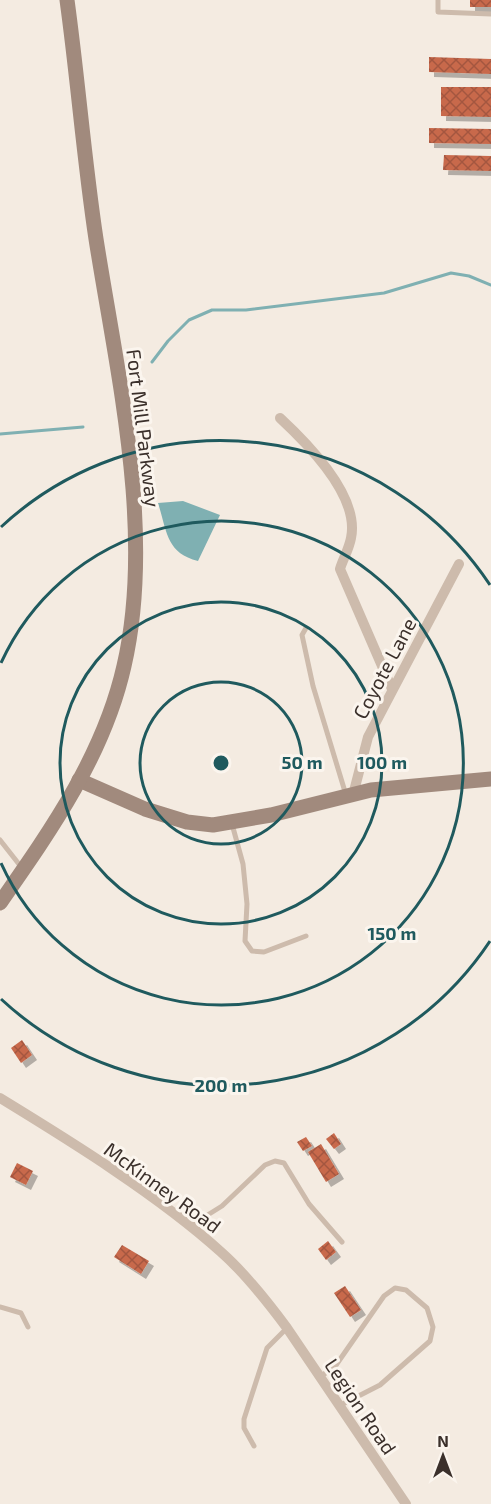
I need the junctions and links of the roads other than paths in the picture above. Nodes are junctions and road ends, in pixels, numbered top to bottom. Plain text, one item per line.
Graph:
1 (68, 0) edge
2 (438, 0) edge
3 (491, 14) edge
4 (280, 418) dead end
5 (459, 564) dead end
6 (306, 628) dead end
7 (392, 689) junction
8 (491, 779) edge
9 (79, 780) junction
10 (350, 796) junction
11 (231, 823) junction
12 (0, 840) edge
13 (23, 869) junction
14 (0, 903) edge
15 (306, 936) dead end
16 (0, 1098) edge
17 (190, 1226) junction
18 (342, 1242) dead end
19 (0, 1307) edge
20 (28, 1327) dead end
21 (287, 1328) junction
22 (319, 1377) junction
23 (339, 1406) junction
24 (254, 1446) dead end
25 (406, 1504) edge

1 - 9 main road, Fort Mill Parkway
2 - 3 lane
4 - 7 street
5 - 7 street, Coyote Lane
6 - 10 lane
7 - 10 street, Coyote Lane
8 - 10 main road
9 - 11 main road
9 - 13 main road, Fort Mill Parkway
10 - 11 main road
11 - 15 lane
12 - 13 lane
13 - 14 main road, Fort Mill Parkway
16 - 17 street, McKinney Road
17 - 18 lane
17 - 21 street, McKinney Road
19 - 20 lane
21 - 22 street, Legion Road
21 - 24 lane
22 - 23 street, Legion Road
22 - 23 lane
23 - 25 street, Legion Road

